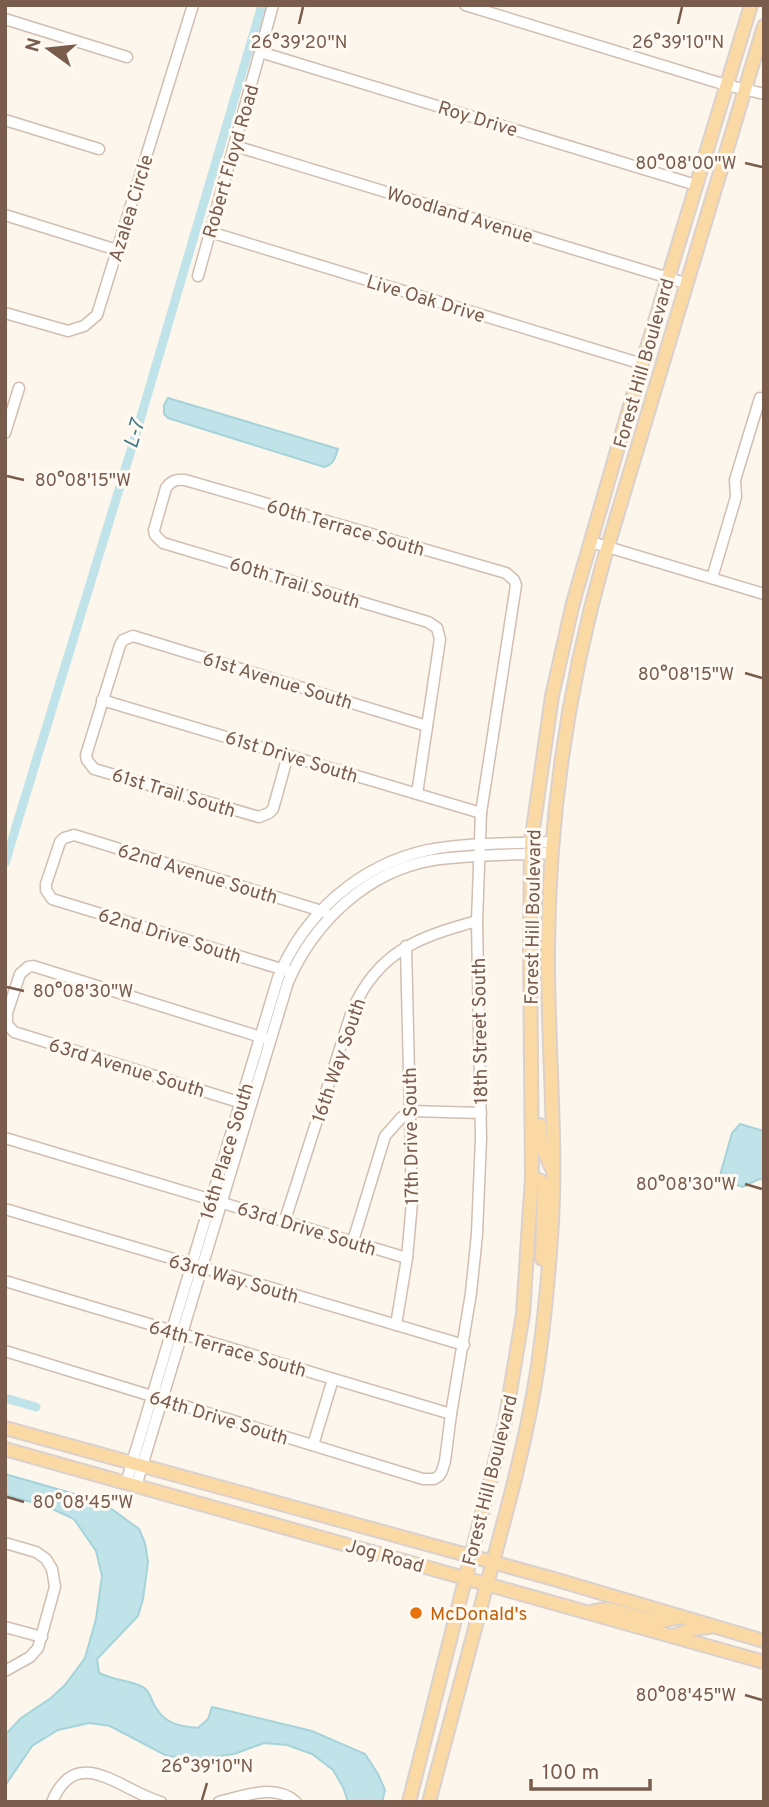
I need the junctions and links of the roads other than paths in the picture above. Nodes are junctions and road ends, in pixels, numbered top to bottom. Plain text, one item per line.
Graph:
1 (193, 5) edge
2 (273, 5) edge
3 (465, 5) edge
4 (751, 5) edge
5 (5, 19) edge
6 (764, 26) edge
7 (260, 52) junction
8 (127, 57) dead end
9 (726, 85) junction
10 (744, 88) junction
11 (764, 94) edge
12 (5, 120) edge
13 (235, 146) junction
14 (99, 149) dead end
15 (696, 185) junction
16 (5, 215) edge
17 (210, 232) junction
18 (117, 250) junction
19 (198, 276) dead end
20 (668, 278) junction
21 (685, 283) junction
22 (5, 313) edge
23 (642, 364) junction
24 (19, 388) dead end
25 (760, 398) dead end
26 (5, 433) edge
27 (174, 480) joint
28 (591, 542) junction
29 (607, 547) junction
30 (712, 578) junction
31 (514, 580) joint
32 (764, 594) edge
33 (102, 700) junction
34 (427, 726) junction
35 (288, 755) junction
36 (417, 794) junction
37 (481, 813) junction
38 (64, 838) joint
39 (551, 847) junction
40 (531, 848) junction
41 (480, 850) junction
42 (392, 867) junction
43 (321, 911) junction
44 (332, 914) junction
45 (477, 921) junction
46 (406, 946) junction
47 (287, 971) junction
48 (531, 1018) junction
49 (266, 1039) junction
50 (246, 1104) junction
51 (410, 1111) junction
52 (481, 1113) junction
53 (5, 1138) edge
54 (553, 1172) junction
55 (532, 1177) junction
56 (216, 1201) junction
57 (5, 1209) edge
58 (285, 1220) junction
59 (353, 1241) junction
60 (407, 1258) junction
61 (196, 1267) junction
62 (5, 1281) edge
63 (543, 1316) junction
64 (396, 1325) junction
65 (176, 1333) junction
66 (464, 1345) junction
67 (5, 1351) edge
68 (333, 1379) junction
69 (156, 1398) junction
70 (451, 1414) junction
71 (5, 1428) edge
72 (313, 1445) junction
73 (5, 1449) edge
74 (137, 1465) junction
75 (434, 1479) joint
76 (131, 1484) junction
77 (5, 1543) edge
78 (471, 1556) junction
79 (493, 1562) junction
80 (465, 1578) junction
81 (487, 1584) junction
82 (586, 1612) junction
83 (682, 1616) junction
84 (5, 1627) edge
85 (717, 1627) junction
86 (674, 1636) junction
87 (42, 1637) junction
88 (764, 1641) edge
89 (764, 1662) edge
90 (5, 1671) edge
91 (141, 1799) edge
92 (52, 1802) edge
93 (161, 1802) edge
94 (219, 1802) edge
95 (296, 1802) edge
96 (409, 1802) edge
97 (429, 1802) edge

1 - 18 street, Azalea Circle
2 - 7 street, Robert Floyd Road
3 - 9 street
4 - 9 main road, Forest Hill Boulevard
5 - 8 street
6 - 10 main road, Forest Hill Boulevard
7 - 13 street, Robert Floyd Road
7 - 15 street, Roy Drive
9 - 10 street
9 - 15 main road, Forest Hill Boulevard
10 - 11 street
10 - 21 main road, Forest Hill Boulevard
12 - 14 street
13 - 17 street, Robert Floyd Road
13 - 20 street, Woodland Avenue
15 - 20 main road, Forest Hill Boulevard
16 - 18 street
17 - 19 street, Robert Floyd Road
17 - 23 street, Live Oak Drive
18 - 22 street, Azalea Circle
20 - 21 street, Woodland Avenue
20 - 23 main road, Forest Hill Boulevard
21 - 29 main road, Forest Hill Boulevard
23 - 28 main road, Forest Hill Boulevard
24 - 26 street
25 - 30 street
27 - 31 street, 60th Terrace South
27 - 34 street, 60th Trail South
28 - 29 street
28 - 40 main road, Forest Hill Boulevard
29 - 30 street
29 - 39 main road, Forest Hill Boulevard
30 - 32 street
31 - 37 street, 18th Street South
33 - 34 street, 61st Avenue South
33 - 35 street, 61st Drive South
33 - 35 street, 61st Trail South
34 - 36 street
35 - 36 street, 61st Drive South
36 - 37 street, 61st Drive South
37 - 41 street, 18th Street South
38 - 43 street, 62nd Avenue South
38 - 47 street, 62nd Drive South
39 - 40 street, 16th Place South
39 - 54 main road, Forest Hill Boulevard
40 - 41 street, 16th Place South
40 - 48 main road, Forest Hill Boulevard
41 - 42 street, 16th Place South
41 - 45 street, 18th Street South
42 - 43 street, 16th Place South
42 - 44 street, 16th Place South
43 - 44 street, 62nd Avenue South
43 - 47 street, 16th Place South
44 - 47 street, 16th Place South
45 - 46 street, 16th Way South
45 - 52 street, 18th Street South
46 - 51 street, 17th Drive South
46 - 58 street, 16th Way South
47 - 49 street, 16th Place South
48 - 54 main road
48 - 55 main road, Forest Hill Boulevard
49 - 50 street, 16th Place South
49 - 50 street, 63rd Avenue South
50 - 56 street, 16th Place South
51 - 52 street
51 - 59 street
51 - 60 street, 17th Drive South
52 - 66 street, 18th Street South
53 - 56 street, 63rd Drive South
54 - 63 main road, Forest Hill Boulevard
55 - 63 main road
55 - 78 main road, Forest Hill Boulevard
56 - 58 street, 63rd Drive South
56 - 61 street, 16th Place South
57 - 61 street, 63rd Way South
58 - 59 street, 63rd Drive South
59 - 60 street, 63rd Drive South
60 - 64 street, 17th Drive South
61 - 64 street, 63rd Way South
61 - 65 street, 16th Place South
62 - 65 street, 64th Terrace South
63 - 79 main road, Forest Hill Boulevard
64 - 66 street, 63rd Way South
65 - 68 street, 64th Terrace South
65 - 69 street, 16th Place South
66 - 70 street, 18th Street South
67 - 69 street, 64th Drive South
68 - 70 street, 64th Terrace South
68 - 72 street
69 - 72 street, 64th Drive South
69 - 74 street, 16th Place South
70 - 75 street, 18th Street South
71 - 74 main road, Jog Road
72 - 75 street, 64th Drive South
73 - 76 main road, Jog Road
74 - 76 street, 16th Place South
74 - 78 main road, Jog Road
76 - 80 main road, Jog Road
77 - 87 street
78 - 79 main road, Jog Road
78 - 80 main road, Forest Hill Boulevard
79 - 81 main road, Forest Hill Boulevard
79 - 83 main road, Jog Road
80 - 81 main road, Jog Road
80 - 96 main road, Forest Hill Boulevard
81 - 82 main road, Jog Road
81 - 97 main road, Forest Hill Boulevard
82 - 83 main road
82 - 86 main road, Jog Road
83 - 85 main road, Jog Road
84 - 87 street
85 - 86 main road
85 - 88 main road, Jog Road
86 - 89 main road, Jog Road
87 - 90 street
91 - 92 street
91 - 93 street
94 - 95 street

